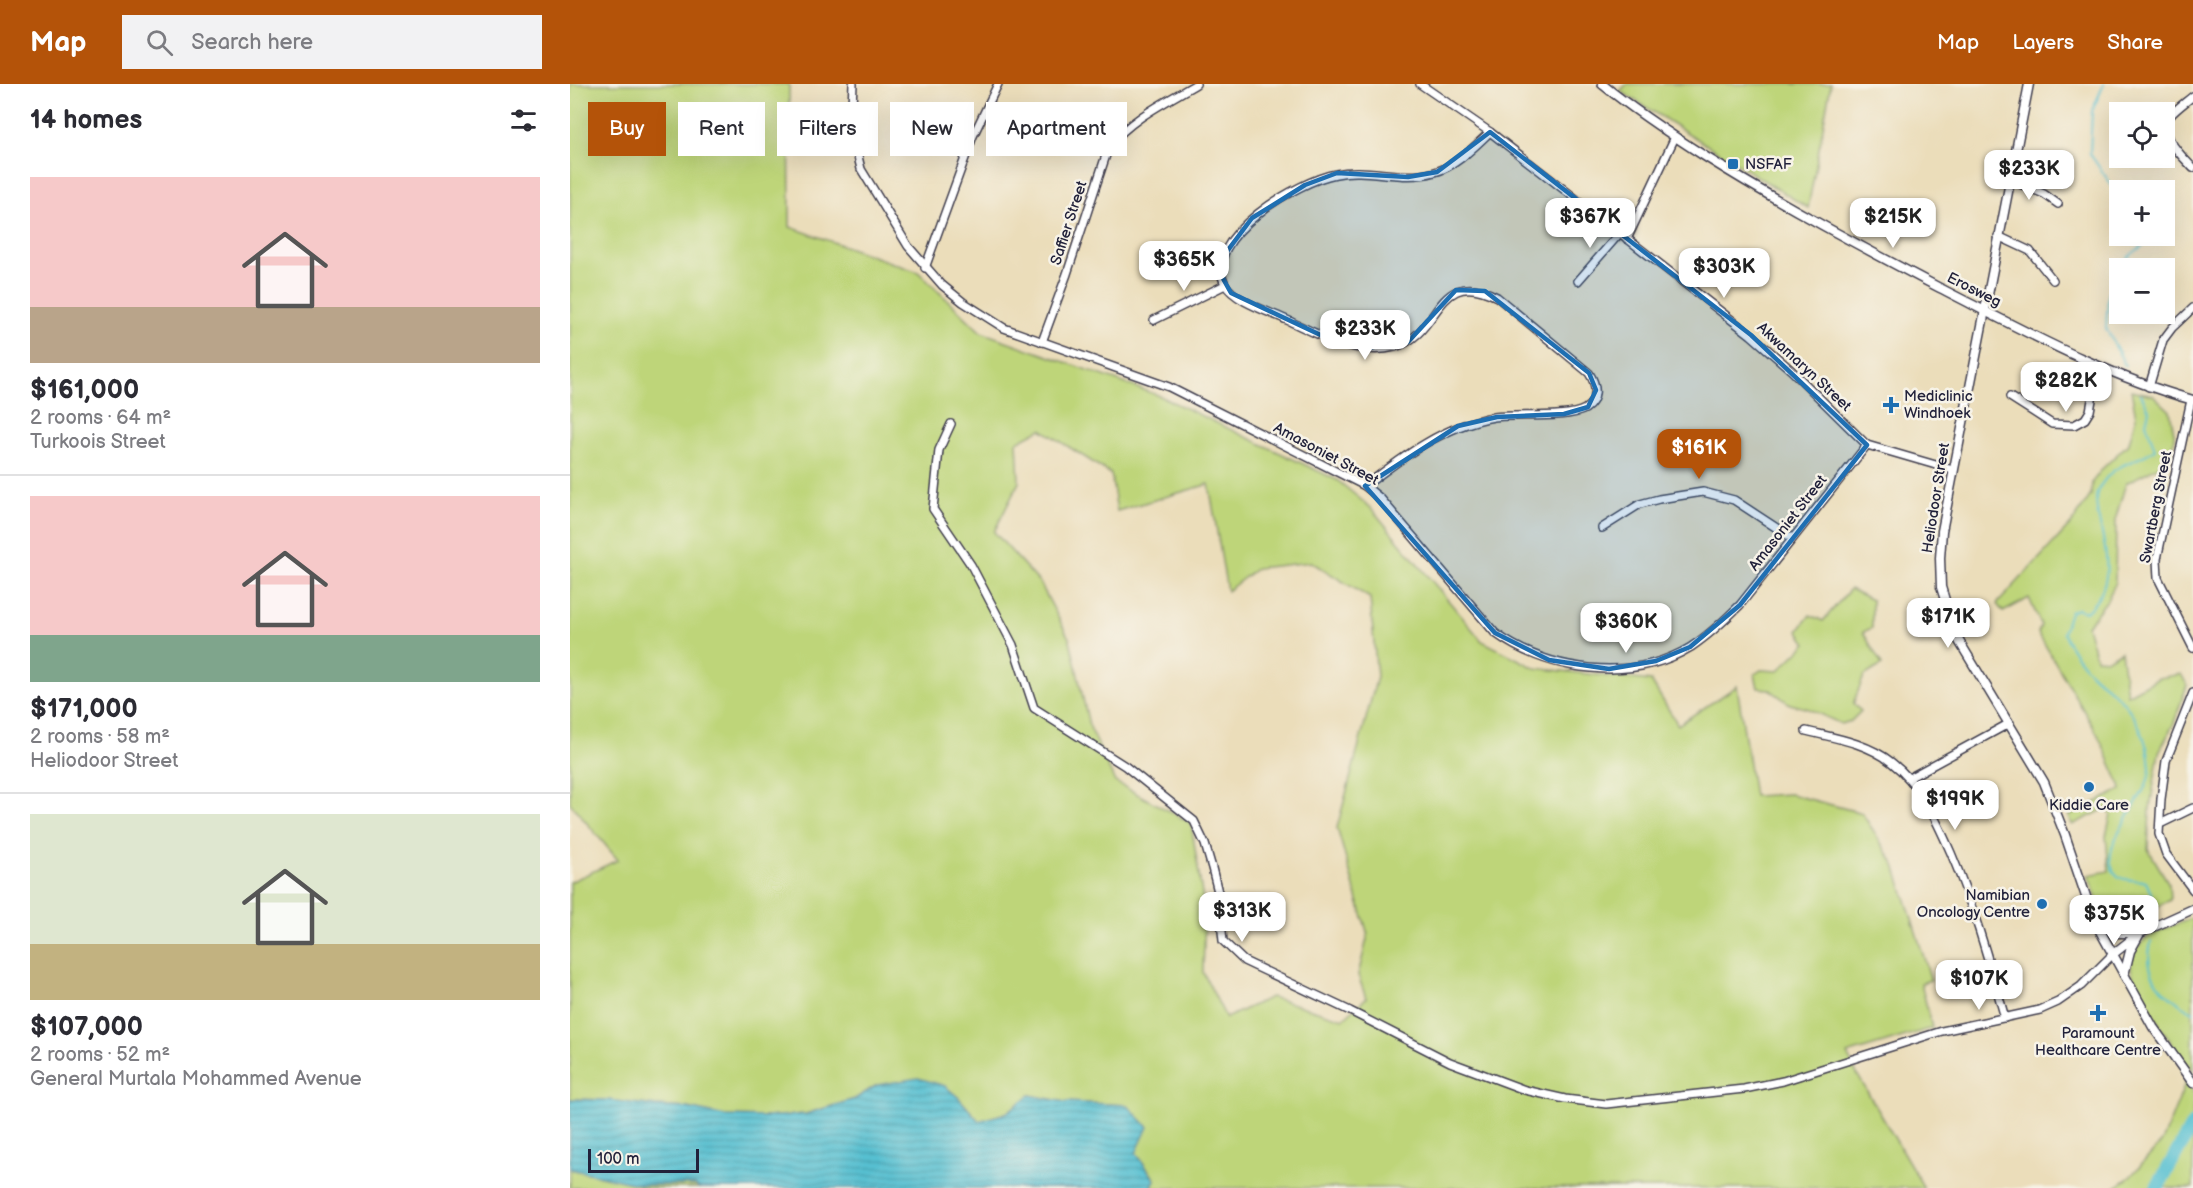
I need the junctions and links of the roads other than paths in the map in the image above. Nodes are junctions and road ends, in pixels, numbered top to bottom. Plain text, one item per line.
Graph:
1 (853, 84) edge
2 (998, 84) edge
3 (1196, 84) edge
4 (1420, 84) edge
5 (1602, 84) edge
6 (2029, 84) edge
7 (2193, 96) edge
8 (1490, 132) junction
9 (1675, 137) junction
10 (2193, 168) edge
11 (2010, 180) junction
12 (2058, 204) dead end
13 (1620, 233) junction
14 (1998, 236) junction
15 (1628, 239) junction
16 (925, 268) junction
17 (2053, 280) dead end
18 (1578, 281) dead end
19 (1225, 285) junction
20 (2193, 308) edge
21 (1984, 310) junction
22 (1154, 320) dead end
23 (1042, 342) junction
24 (2098, 366) junction
25 (2149, 387) junction
26 (2010, 398) dead end
27 (2192, 400) edge
28 (951, 424) dead end
29 (1867, 445) junction
30 (1953, 470) junction
31 (1365, 486) junction
32 (1602, 528) dead end
33 (1792, 538) junction
34 (2193, 648) edge
35 (2193, 693) edge
36 (2010, 723) junction
37 (1806, 731) dead end
38 (1909, 778) junction
39 (2193, 808) edge
40 (2160, 824) junction
41 (2193, 890) edge
42 (2193, 909) edge
43 (2094, 921) junction
44 (2140, 933) junction
45 (2113, 954) junction
46 (2124, 975) junction
47 (2005, 1018) junction
48 (2193, 1083) edge

1 - 16 street, Amasoniet Street
2 - 16 street
3 - 23 street, Saffier Street
4 - 8 street, Akwamaryn Street
5 - 9 street, Erosweg
6 - 11 street, Heliodoor Street
7 - 10 street
8 - 13 street, Akwamaryn Street
8 - 19 street
9 - 15 street
9 - 21 street, Erosweg
11 - 12 street
11 - 14 street, Heliodoor Street
13 - 15 street, Akwamaryn Street
13 - 18 street
14 - 17 street
14 - 21 street, Heliodoor Street
15 - 29 street, Akwamaryn Street
16 - 23 street, Amasoniet Street
19 - 22 street
19 - 31 street
20 - 25 street
21 - 24 street, Erosweg
21 - 30 street, Heliodoor Street
23 - 31 street, Amasoniet Street
24 - 25 street, Erosweg
24 - 26 street
25 - 27 street, Erosweg
27 - 34 street, Swartberg Street
28 - 47 street
29 - 30 street, Akwamaryn Street
29 - 33 street, Amasoniet Street
30 - 36 street, Heliodoor Street
31 - 33 street, Amasoniet Street
32 - 33 street
35 - 40 street
36 - 38 street
36 - 43 street, Heliodoor Street
37 - 38 street
38 - 47 street
39 - 40 street
40 - 41 street
42 - 44 street
43 - 44 street
43 - 45 street, Heliodoor Street
44 - 45 street
44 - 46 street
45 - 46 street, Heliodoor Street
45 - 47 street
46 - 48 street, Heliodoor Street

